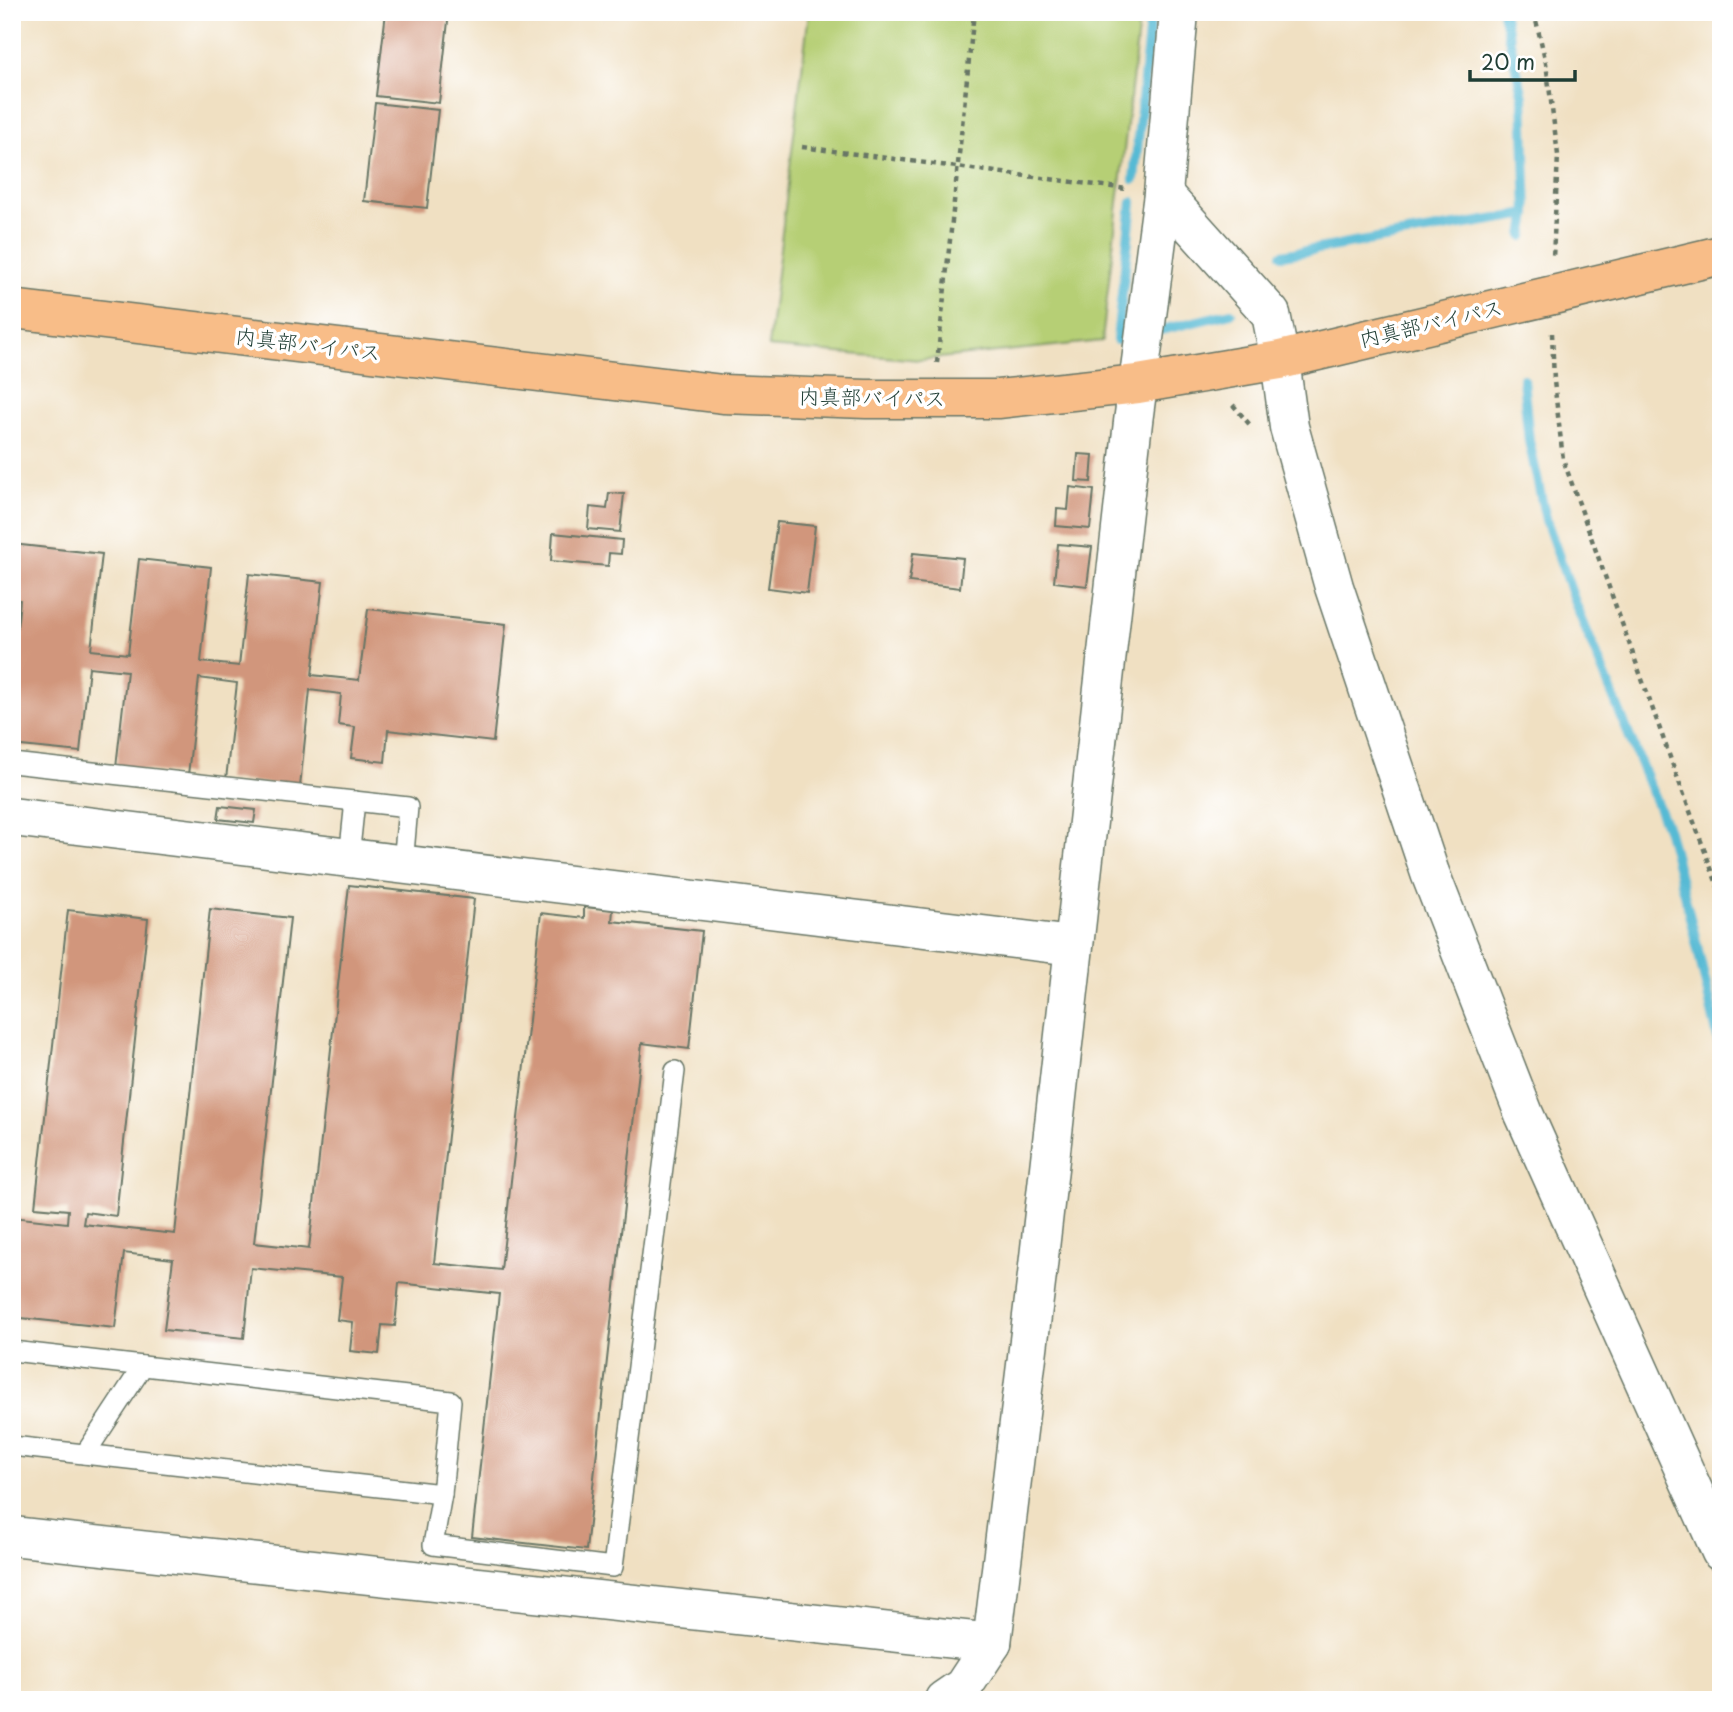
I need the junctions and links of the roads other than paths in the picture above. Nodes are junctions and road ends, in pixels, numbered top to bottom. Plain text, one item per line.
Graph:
1 (1179, 12) edge
2 (1163, 194) junction
3 (1721, 255) edge
4 (12, 309) edge
5 (1280, 360) junction
6 (1138, 384) junction
7 (12, 762) edge
8 (355, 801) junction
9 (12, 817) edge
10 (349, 858) junction
11 (403, 864) junction
12 (1073, 946) junction
13 (675, 1071) dead end
14 (12, 1351) edge
15 (143, 1366) junction
16 (12, 1446) edge
17 (85, 1454) junction
18 (442, 1494) junction
19 (12, 1536) edge
20 (1721, 1552) edge
21 (992, 1643) junction
22 (944, 1700) edge

1 - 2 street
2 - 5 street
2 - 6 street
3 - 5 highway, 内真部バイパス
4 - 6 highway, 内真部バイパス
5 - 6 highway, 内真部バイパス
5 - 20 street
6 - 12 street
7 - 8 lane
8 - 10 lane
8 - 11 lane
9 - 10 street
10 - 11 street
11 - 12 street
12 - 21 street
13 - 18 lane
14 - 15 lane
15 - 17 lane
15 - 18 lane
16 - 17 lane
17 - 18 lane
19 - 21 street
21 - 22 street

